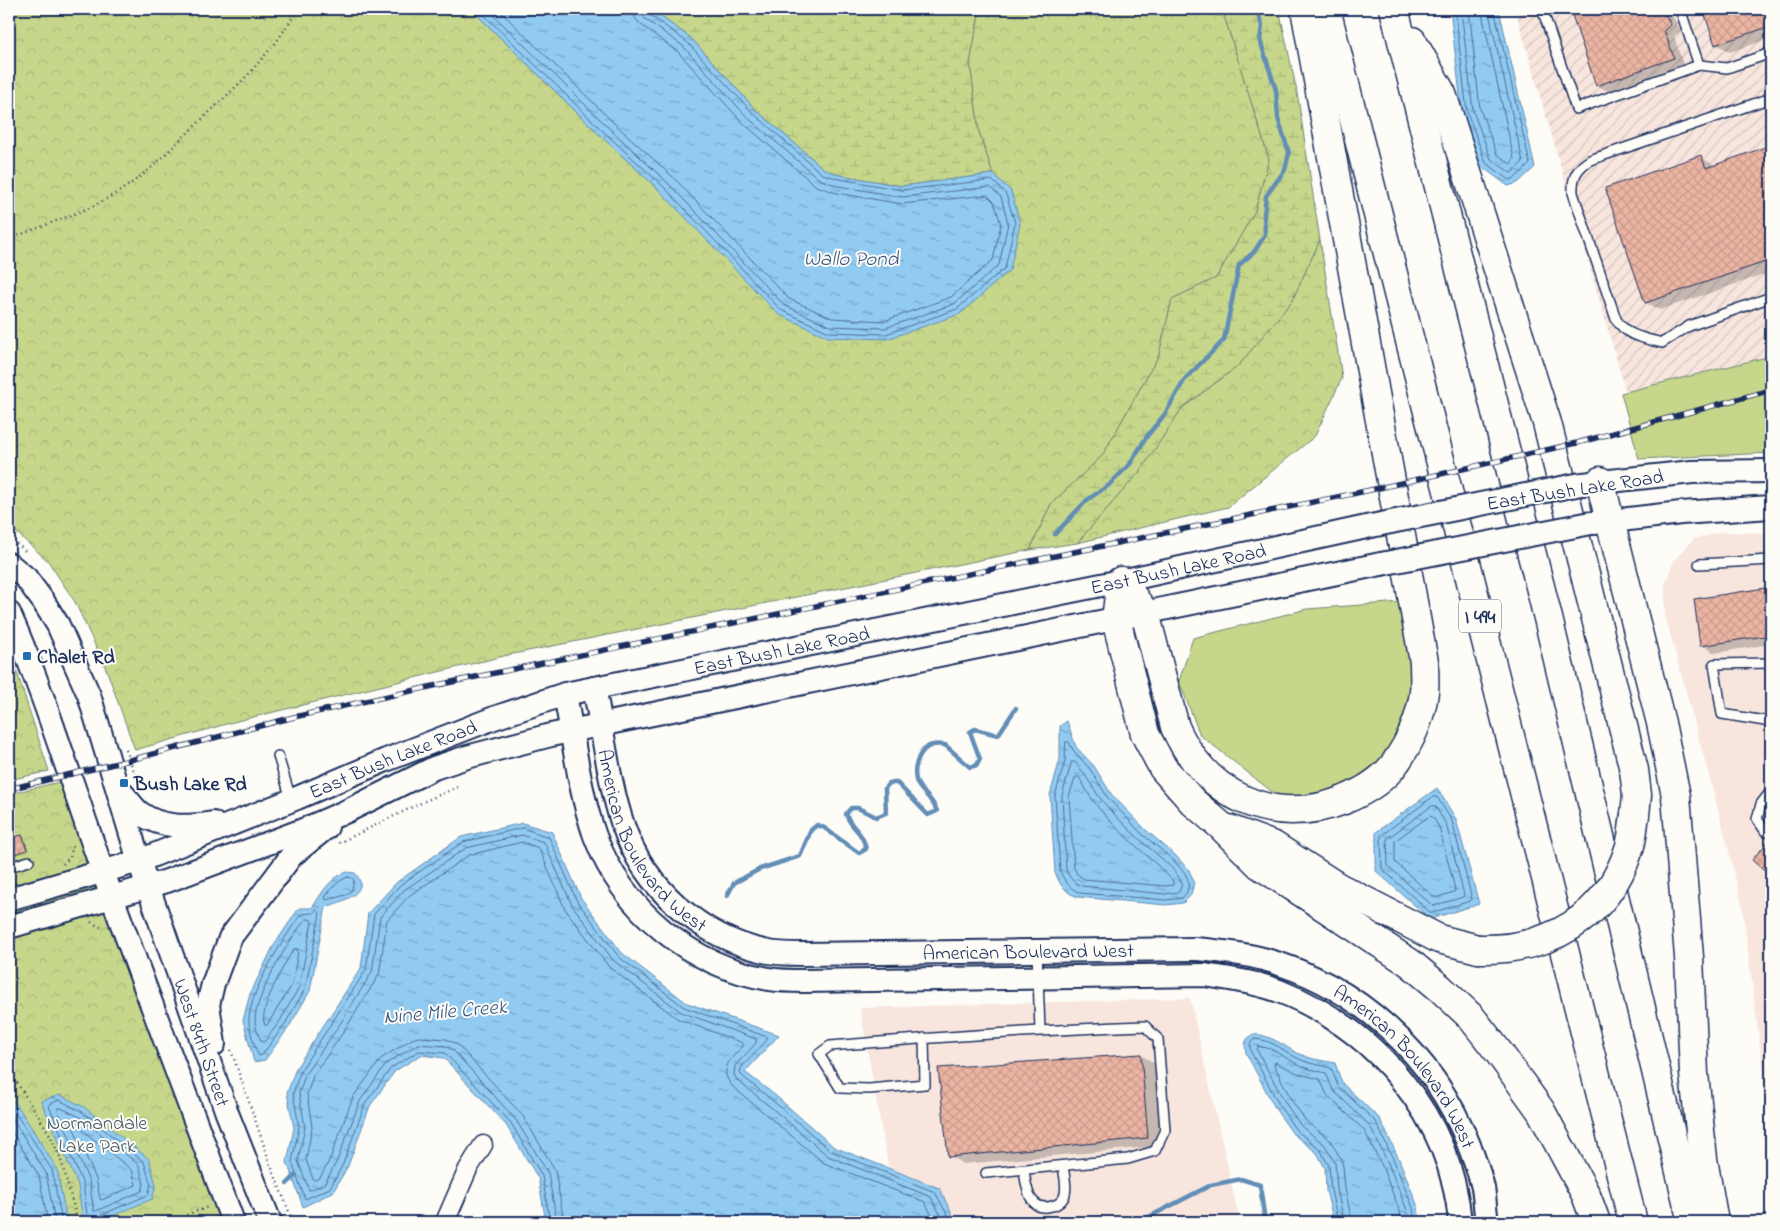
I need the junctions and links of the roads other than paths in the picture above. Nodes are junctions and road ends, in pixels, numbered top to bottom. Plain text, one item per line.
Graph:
1 (1305, 9) edge
2 (1326, 9) edge
3 (1542, 9) edge
4 (1680, 9) edge
5 (1395, 10) edge
6 (1771, 54) edge
7 (1699, 65) junction
8 (1771, 98) edge
9 (1771, 297) edge
10 (1771, 472) edge
11 (1591, 483) junction
12 (1771, 507) edge
13 (1601, 522) junction
14 (1771, 560) edge
15 (9, 564) edge
16 (1699, 564) dead end
17 (1121, 581) junction
18 (9, 613) edge
19 (1145, 613) junction
20 (1116, 619) junction
21 (1771, 663) edge
22 (594, 688) junction
23 (565, 694) junction
24 (1771, 722) edge
25 (602, 724) junction
26 (572, 729) junction
27 (278, 756) dead end
28 (117, 788) junction
29 (1771, 791) edge
30 (291, 801) junction
31 (347, 811) junction
32 (251, 817) junction
33 (1221, 826) junction
34 (1766, 832) dead end
35 (29, 861) dead end
36 (139, 861) junction
37 (9, 867) edge
38 (103, 872) junction
39 (148, 886) junction
40 (112, 896) junction
41 (9, 899) edge
42 (9, 927) edge
43 (1037, 951) junction
44 (1038, 978) junction
45 (1040, 1030) junction
46 (924, 1038) junction
47 (227, 1113) junction
48 (483, 1145) dead end
49 (1063, 1166) junction
50 (1024, 1170) junction
51 (986, 1173) dead end
52 (233, 1222) edge
53 (270, 1222) edge
54 (445, 1222) edge
55 (1460, 1222) edge
56 (1487, 1222) edge
57 (1596, 1222) edge
58 (1633, 1222) edge
59 (1692, 1222) edge
60 (1714, 1222) edge

1 - 19 highway
2 - 58 highway, I 494
3 - 7 lane
4 - 7 lane
5 - 33 highway, bridge
5 - 59 highway
6 - 7 lane
8 - 9 lane
10 - 11 street, East Bush Lake Road
11 - 13 highway
11 - 17 street, East Bush Lake Road, bridge
12 - 13 street, East Bush Lake Road
13 - 19 street, East Bush Lake Road, bridge
13 - 60 highway
14 - 16 lane
15 - 28 street
17 - 19 highway
17 - 20 highway
17 - 22 street, East Bush Lake Road
18 - 38 street
19 - 20 street, East Bush Lake Road
20 - 25 street, East Bush Lake Road
20 - 33 highway
21 - 24 lane
22 - 23 street, East Bush Lake Road
22 - 25 street, American Boulevard West
23 - 26 street, American Boulevard West
23 - 30 street, East Bush Lake Road
25 - 26 street, East Bush Lake Road
25 - 43 street, American Boulevard West
26 - 31 street, East Bush Lake Road
26 - 44 street, American Boulevard West
27 - 30 lane
28 - 32 street
28 - 36 street
29 - 34 lane
30 - 32 street, East Bush Lake Road
31 - 39 street, East Bush Lake Road
31 - 47 street
32 - 36 street, East Bush Lake Road
33 - 57 highway
35 - 37 lane
36 - 38 street, East Bush Lake Road
36 - 39 street, West 84th Street
38 - 40 street, West 84th Street
38 - 41 street, East Bush Lake Road
39 - 40 street, East Bush Lake Road
39 - 47 street, West 84th Street
40 - 42 street, East Bush Lake Road
40 - 52 street, West 84th Street
43 - 44 lane
43 - 56 street, American Boulevard West
44 - 45 lane
44 - 55 street, American Boulevard West
45 - 46 lane
45 - 49 lane
46 - 46 lane
47 - 53 street, West 84th Street
48 - 54 street
49 - 50 lane
49 - 50 lane
50 - 51 lane

